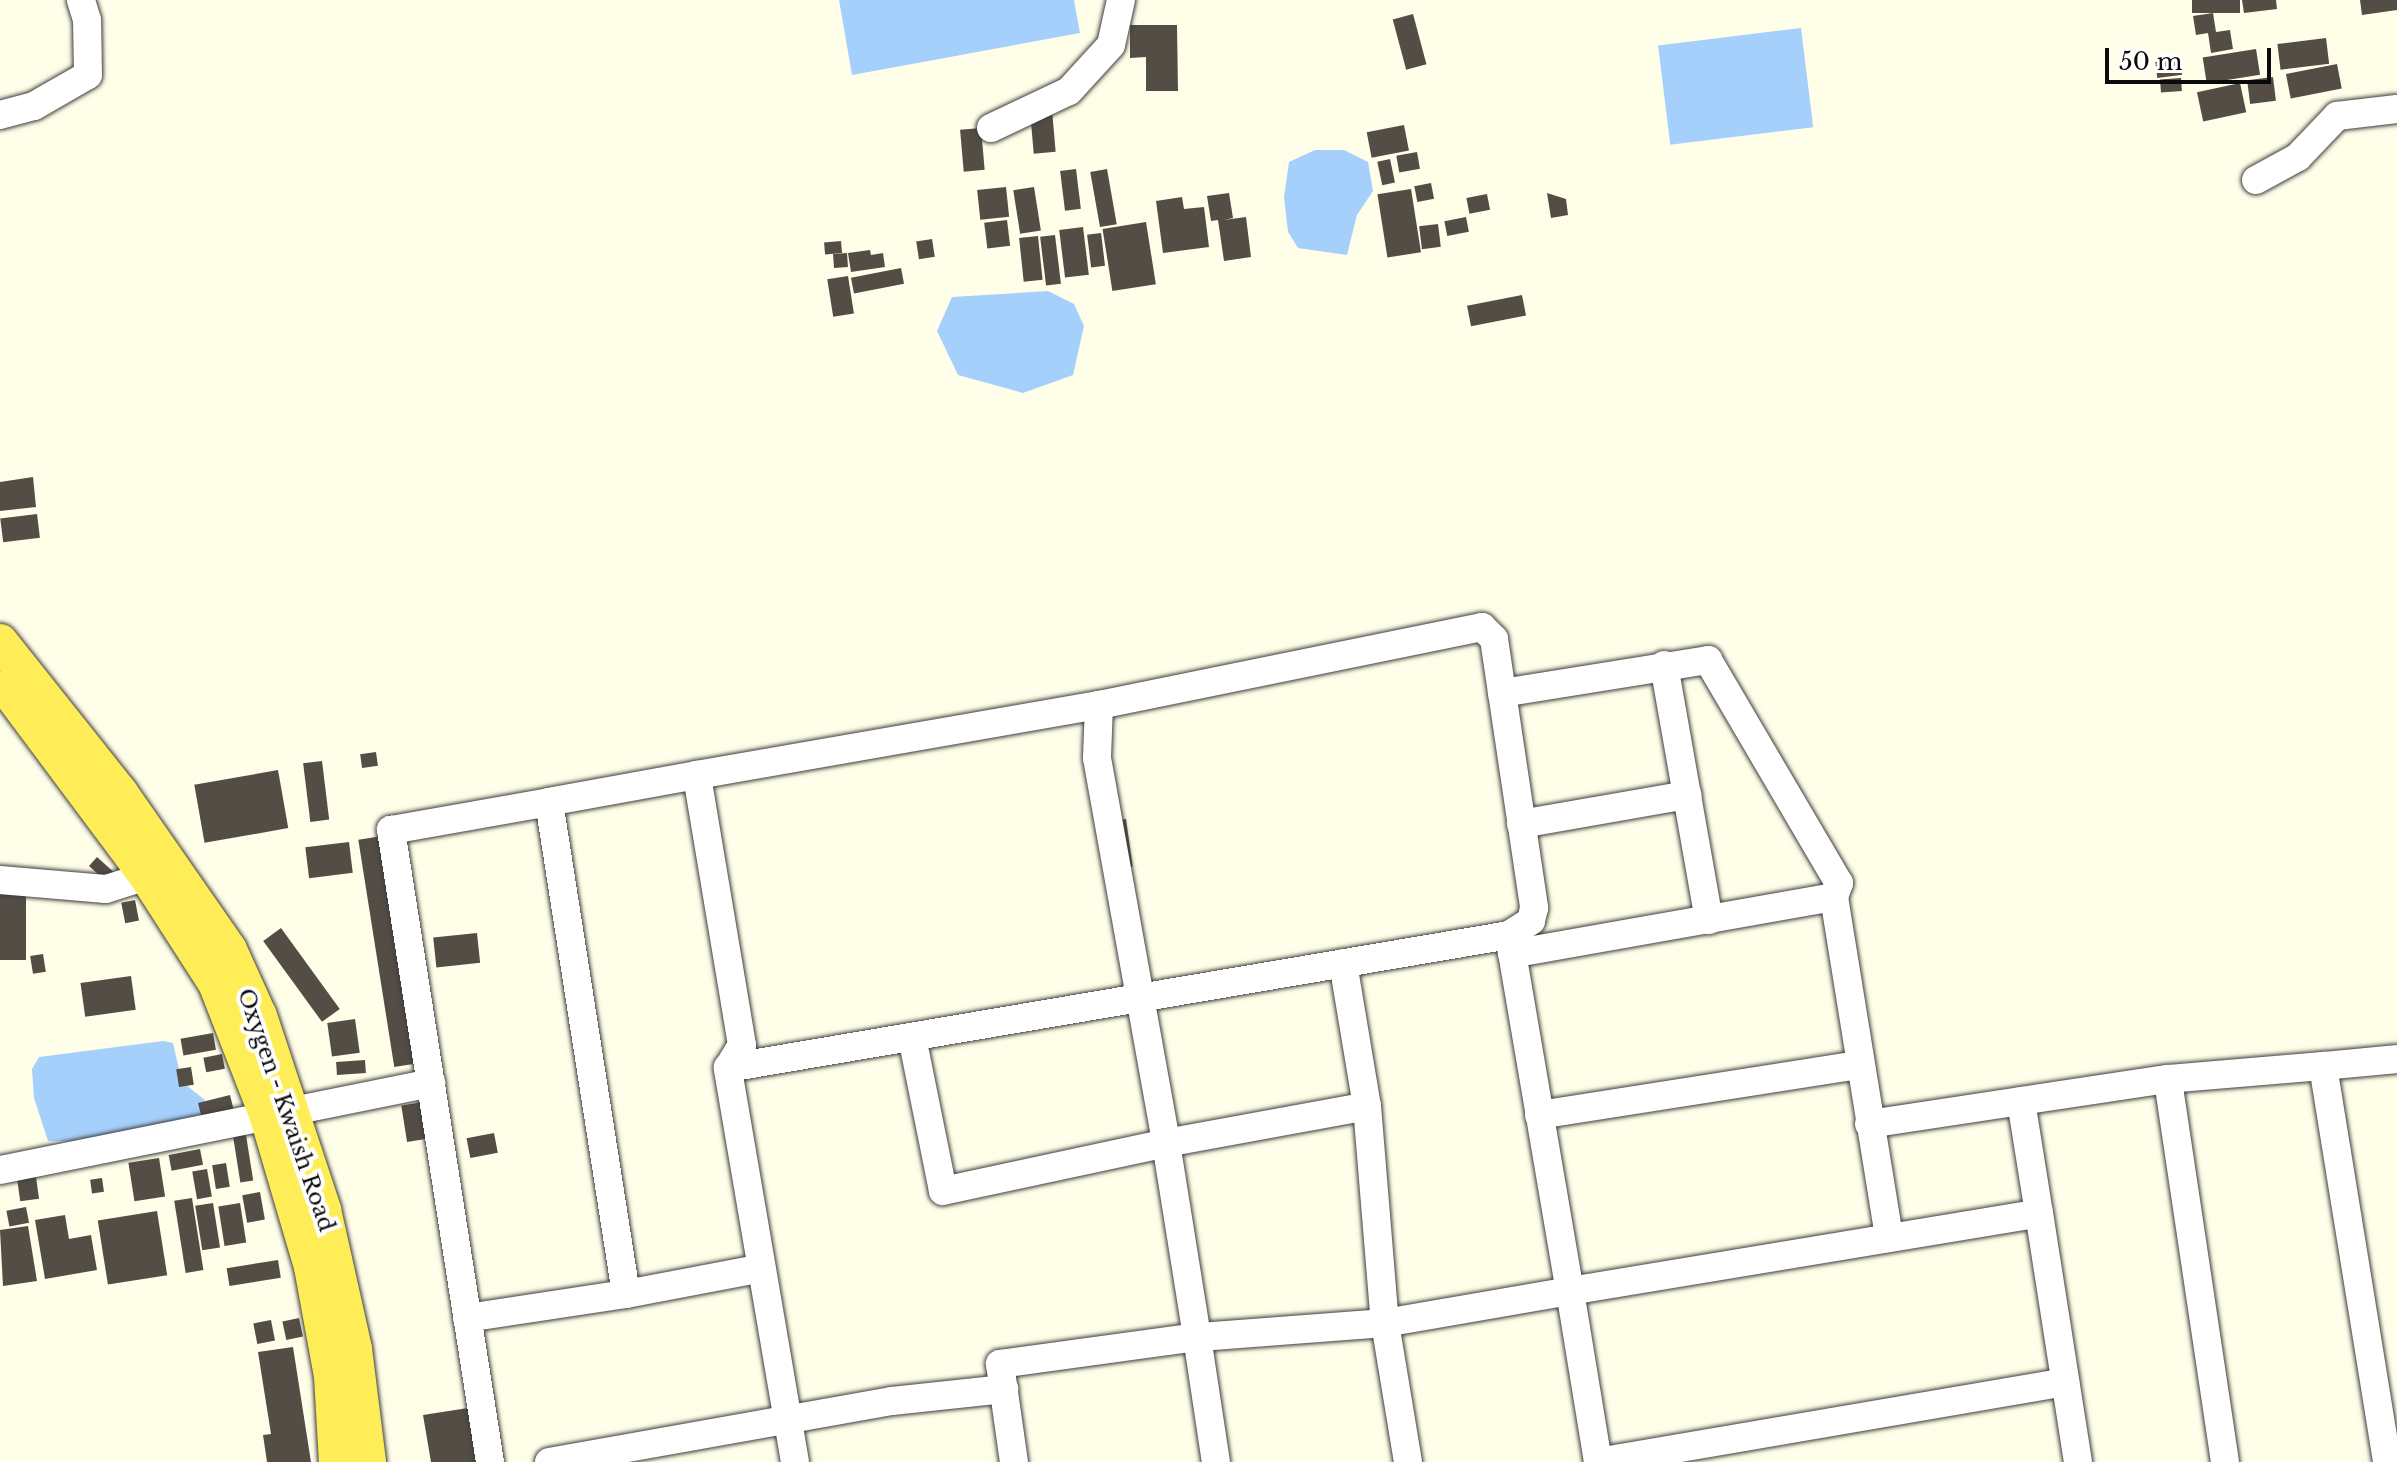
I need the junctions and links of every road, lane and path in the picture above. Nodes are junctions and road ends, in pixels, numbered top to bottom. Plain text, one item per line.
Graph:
1 (81, 0) edge
2 (1121, 0) edge
3 (2397, 109) edge
4 (0, 115) edge
5 (991, 128) dead end
6 (2256, 180) dead end
7 (0, 642) edge
8 (1664, 665) junction
9 (0, 680) edge
10 (1502, 693) junction
11 (1099, 705) junction
12 (697, 775) junction
13 (1687, 795) junction
14 (549, 802) junction
15 (1521, 824) junction
16 (147, 876) junction
17 (0, 880) edge
18 (1834, 897) junction
19 (1709, 920) junction
20 (1511, 945) junction
21 (1343, 963) junction
22 (1142, 998) junction
23 (912, 1037) junction
24 (2397, 1059) edge
25 (1859, 1065) junction
26 (2323, 1066) junction
27 (728, 1068) junction
28 (2168, 1079) junction
29 (431, 1083) junction
30 (2021, 1101) junction
31 (1367, 1106) junction
32 (278, 1112) junction
33 (1539, 1115) junction
34 (1869, 1124) junction
35 (1166, 1143) junction
36 (0, 1170) edge
37 (2039, 1213) junction
38 (1889, 1238) junction
39 (762, 1268) junction
40 (1570, 1291) junction
41 (626, 1294) junction
42 (467, 1318) junction
43 (1385, 1323) junction
44 (1197, 1337) junction
45 (2065, 1382) junction
46 (1004, 1389) junction
47 (787, 1419) junction
48 (337, 1462) edge
49 (368, 1462) edge
50 (490, 1462) edge
51 (549, 1462) edge
52 (795, 1462) edge
53 (1014, 1462) edge
54 (1216, 1462) edge
55 (1408, 1462) edge
56 (1598, 1462) edge
57 (2078, 1462) edge
58 (2225, 1462) edge
59 (2387, 1462) edge

1 - 4 street
2 - 5 street
3 - 6 street
7 - 32 main road, Oxygen - Kwaish Road
8 - 10 street
8 - 13 street
8 - 18 street
9 - 16 main road, Oxygen - Kwaish Road
10 - 11 street
10 - 15 street
11 - 12 street
11 - 22 street
12 - 14 street
12 - 27 street
13 - 15 street
13 - 19 street
14 - 29 street
14 - 41 street
15 - 20 street
16 - 17 street
16 - 32 main road, Oxygen - Kwaish Road
18 - 19 street
18 - 25 street
19 - 20 street
20 - 21 street
20 - 33 street
21 - 22 street
21 - 31 street
22 - 23 street
22 - 35 street
23 - 27 street
23 - 35 street
24 - 26 street
25 - 33 street
25 - 34 street
26 - 28 street
26 - 59 street
27 - 39 street
28 - 30 street
28 - 58 street
29 - 32 street
29 - 42 street
30 - 34 street
30 - 37 street
31 - 35 street
31 - 43 street
32 - 36 street
32 - 48 main road, Oxygen - Kwaish Road
32 - 49 main road, Oxygen - Kwaish Road
33 - 40 street
34 - 38 street
35 - 44 street
37 - 38 street
37 - 45 street
38 - 40 street
39 - 41 street
39 - 47 street
40 - 43 street
40 - 56 street
41 - 42 street
42 - 50 street
43 - 44 street
43 - 55 street
44 - 46 street
44 - 54 street
45 - 56 street
45 - 57 street
46 - 47 street
46 - 53 street
47 - 51 street
47 - 52 street

